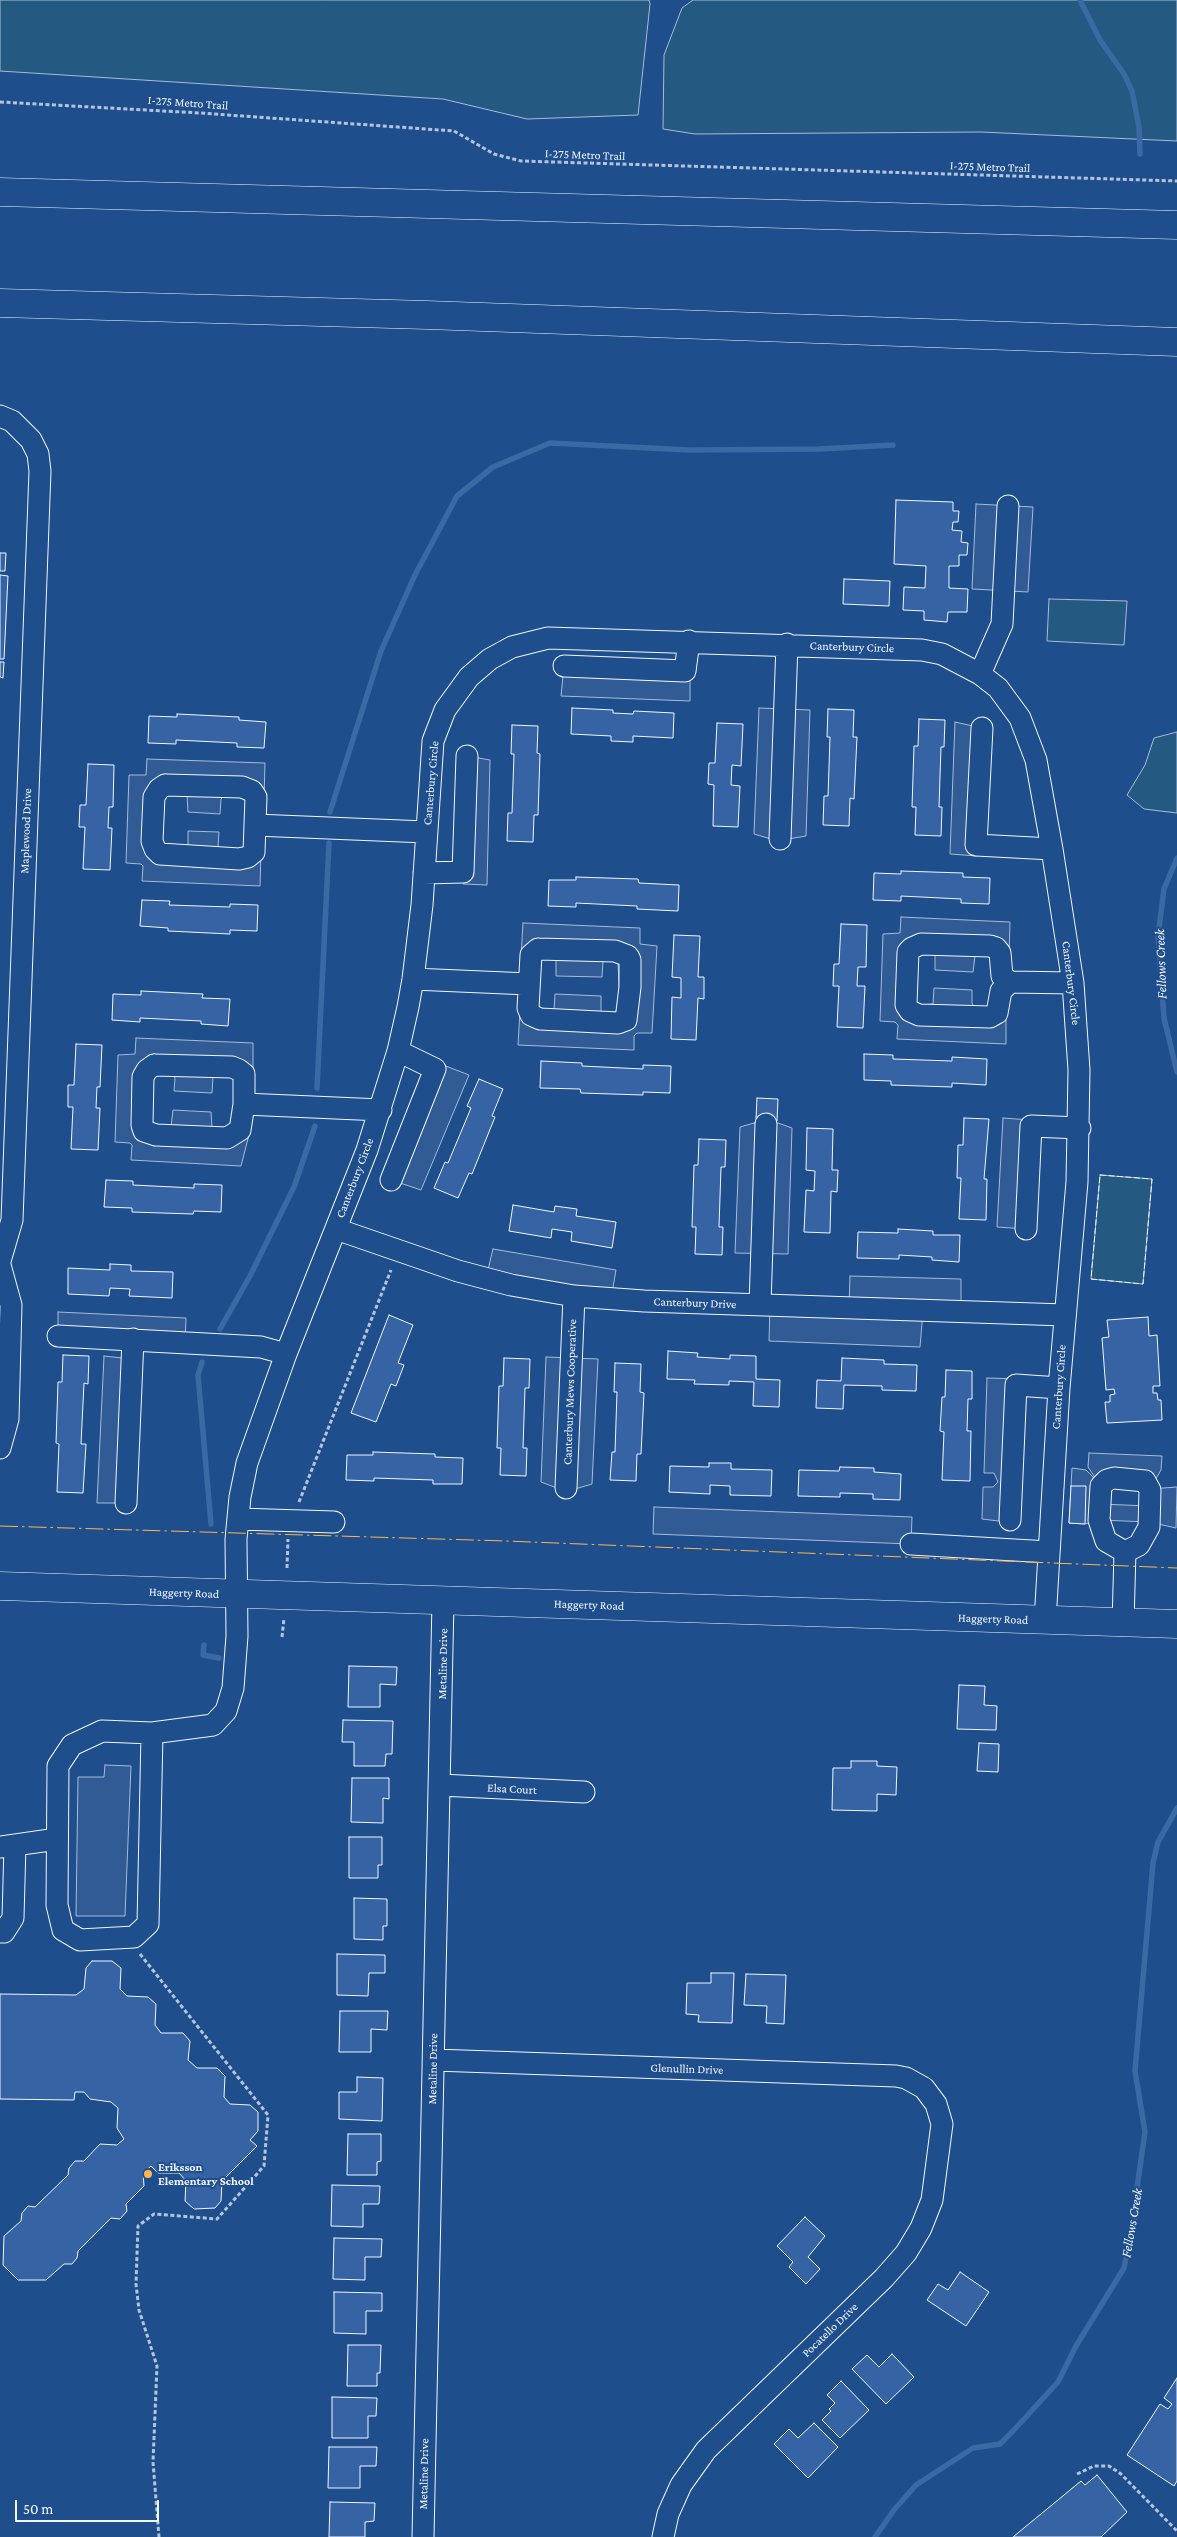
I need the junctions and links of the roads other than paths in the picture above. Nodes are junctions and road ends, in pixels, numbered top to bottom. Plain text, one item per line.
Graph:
1 (0, 192) edge
2 (1177, 225) edge
3 (0, 303) edge
4 (1177, 342) edge
5 (0, 416) edge
6 (1008, 506) dead end
7 (689, 641) junction
8 (787, 644) junction
9 (564, 666) dead end
10 (980, 674) junction
11 (982, 728) dead end
12 (467, 756) dead end
13 (255, 825) junction
14 (426, 832) junction
15 (780, 839) dead end
16 (1052, 848) junction
17 (424, 873) junction
18 (413, 979) junction
19 (1010, 982) junction
20 (1073, 983) junction
21 (529, 984) junction
22 (398, 1051) junction
23 (244, 1104) junction
24 (381, 1110) junction
25 (766, 1124) dead end
26 (1080, 1128) junction
27 (391, 1180) dead end
28 (336, 1229) junction
29 (1026, 1229) dead end
30 (0, 1263) edge
31 (574, 1296) junction
32 (760, 1305) junction
33 (1065, 1315) junction
34 (58, 1336) dead end
35 (133, 1340) junction
36 (286, 1354) junction
37 (1059, 1388) junction
38 (0, 1448) edge
39 (566, 1488) dead end
40 (126, 1503) dead end
41 (238, 1519) junction
42 (1010, 1520) dead end
43 (334, 1522) dead end
44 (911, 1544) dead end
45 (1049, 1552) junction
46 (1125, 1552) dead end
47 (0, 1586) edge
48 (237, 1595) junction
49 (443, 1601) junction
50 (1045, 1620) junction
51 (1123, 1623) junction
52 (1177, 1624) edge
53 (152, 1733) junction
54 (440, 1785) junction
55 (584, 1792) dead end
56 (57, 1839) junction
57 (7, 1846) edge
58 (0, 1932) edge
59 (434, 2060) junction
60 (933, 2098) joint
61 (423, 2537) edge
62 (663, 2537) edge

1 - 2 main road
3 - 4 main road
5 - 30 street, Maplewood Drive
6 - 10 street
7 - 8 street, Canterbury Circle
7 - 9 street
7 - 14 street, Canterbury Circle
8 - 10 street, Canterbury Circle
8 - 15 street
10 - 16 street, Canterbury Circle
11 - 16 street
12 - 17 street
13 - 13 street
13 - 14 street
14 - 17 street, Canterbury Circle
16 - 20 street, Canterbury Circle
17 - 18 street, Canterbury Circle
18 - 21 street
18 - 22 street, Canterbury Circle
19 - 19 street
19 - 20 street
20 - 26 street, Canterbury Circle
21 - 21 street
22 - 24 street, Canterbury Circle
22 - 27 street
23 - 23 street
23 - 24 street
24 - 28 street, Canterbury Circle
25 - 32 street
26 - 29 street
26 - 33 street, Canterbury Circle
28 - 31 street, Canterbury Drive
28 - 36 street, Canterbury Circle
30 - 38 street, Maplewood Drive
31 - 32 street, Canterbury Drive
31 - 39 street, Canterbury Mews Cooperative
32 - 33 street, Canterbury Drive
33 - 37 street, Canterbury Circle
34 - 35 street
35 - 36 street
35 - 40 street
36 - 41 street, Canterbury Circle
37 - 42 street
37 - 45 street, Canterbury Circle
41 - 43 street
41 - 48 street, Canterbury Circle
44 - 45 street
45 - 50 street, Canterbury Circle
46 - 51 street
47 - 48 main road, Haggerty Road
48 - 49 main road, Haggerty Road
48 - 53 street, Canterbury Circle
49 - 50 main road, Haggerty Road
49 - 54 street, Metaline Drive
50 - 51 main road, Haggerty Road
51 - 52 main road, Haggerty Road
53 - 56 street, Canterbury Circle
53 - 56 street, Canterbury Circle
54 - 55 street, Elsa Court
54 - 59 street, Metaline Drive
56 - 57 street
57 - 58 street
59 - 60 street, Glenullin Drive
59 - 61 street, Metaline Drive
60 - 62 street, Pocatello Drive

